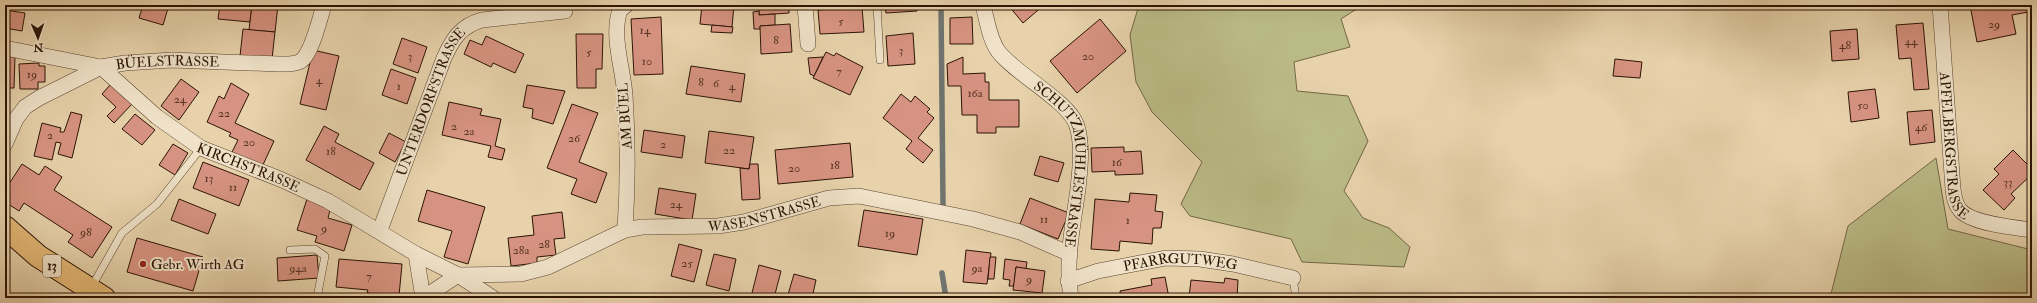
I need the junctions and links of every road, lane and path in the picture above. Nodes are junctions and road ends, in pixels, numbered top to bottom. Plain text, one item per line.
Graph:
1 (324, 5) edge
2 (626, 5) edge
3 (805, 5) edge
4 (877, 5) edge
5 (983, 5) edge
6 (1940, 5) edge
7 (565, 11) dead end
8 (808, 44) dead end
9 (5, 48) edge
10 (880, 60) dead end
11 (101, 67) junction
12 (5, 144) edge
13 (201, 148) junction
14 (5, 227) edge
15 (380, 230) junction
16 (625, 230) junction
17 (2032, 230) edge
18 (290, 250) dead end
19 (416, 254) junction
20 (1070, 254) junction
21 (458, 275) junction
22 (1293, 278) joint
23 (1068, 281) junction
24 (97, 294) edge
25 (316, 298) edge
26 (423, 298) edge
27 (493, 298) edge
28 (1071, 298) edge
29 (1296, 298) edge

1 - 11 street, BÜELSTRASSE
2 - 16 street, AM BÜEL
3 - 8 street
4 - 10 lane
5 - 20 street, SCHUTZMÜHLESTRASSE
6 - 17 street, APFELBERGSTRASSE
7 - 15 street, UNTERDORFSTRASSE
9 - 11 street
11 - 12 street, BÜELSTRASSE
11 - 13 street, KIRCHSTRASSE
13 - 15 street, KIRCHSTRASSE
13 - 24 lane
14 - 24 main road, 13
15 - 19 street, KIRCHSTRASSE
16 - 20 street, WASENSTRASSE
16 - 21 street, WASENSTRASSE
18 - 25 lane
19 - 21 street, KIRCHSTRASSE
19 - 26 street
20 - 23 street, SCHUTZMÜHLESTRASSE
21 - 26 street
21 - 27 street, KIRCHSTRASSE
22 - 23 street, PFARRGUTWEG
22 - 29 lane
23 - 28 street, SCHUTZMÜHLESTRASSE

